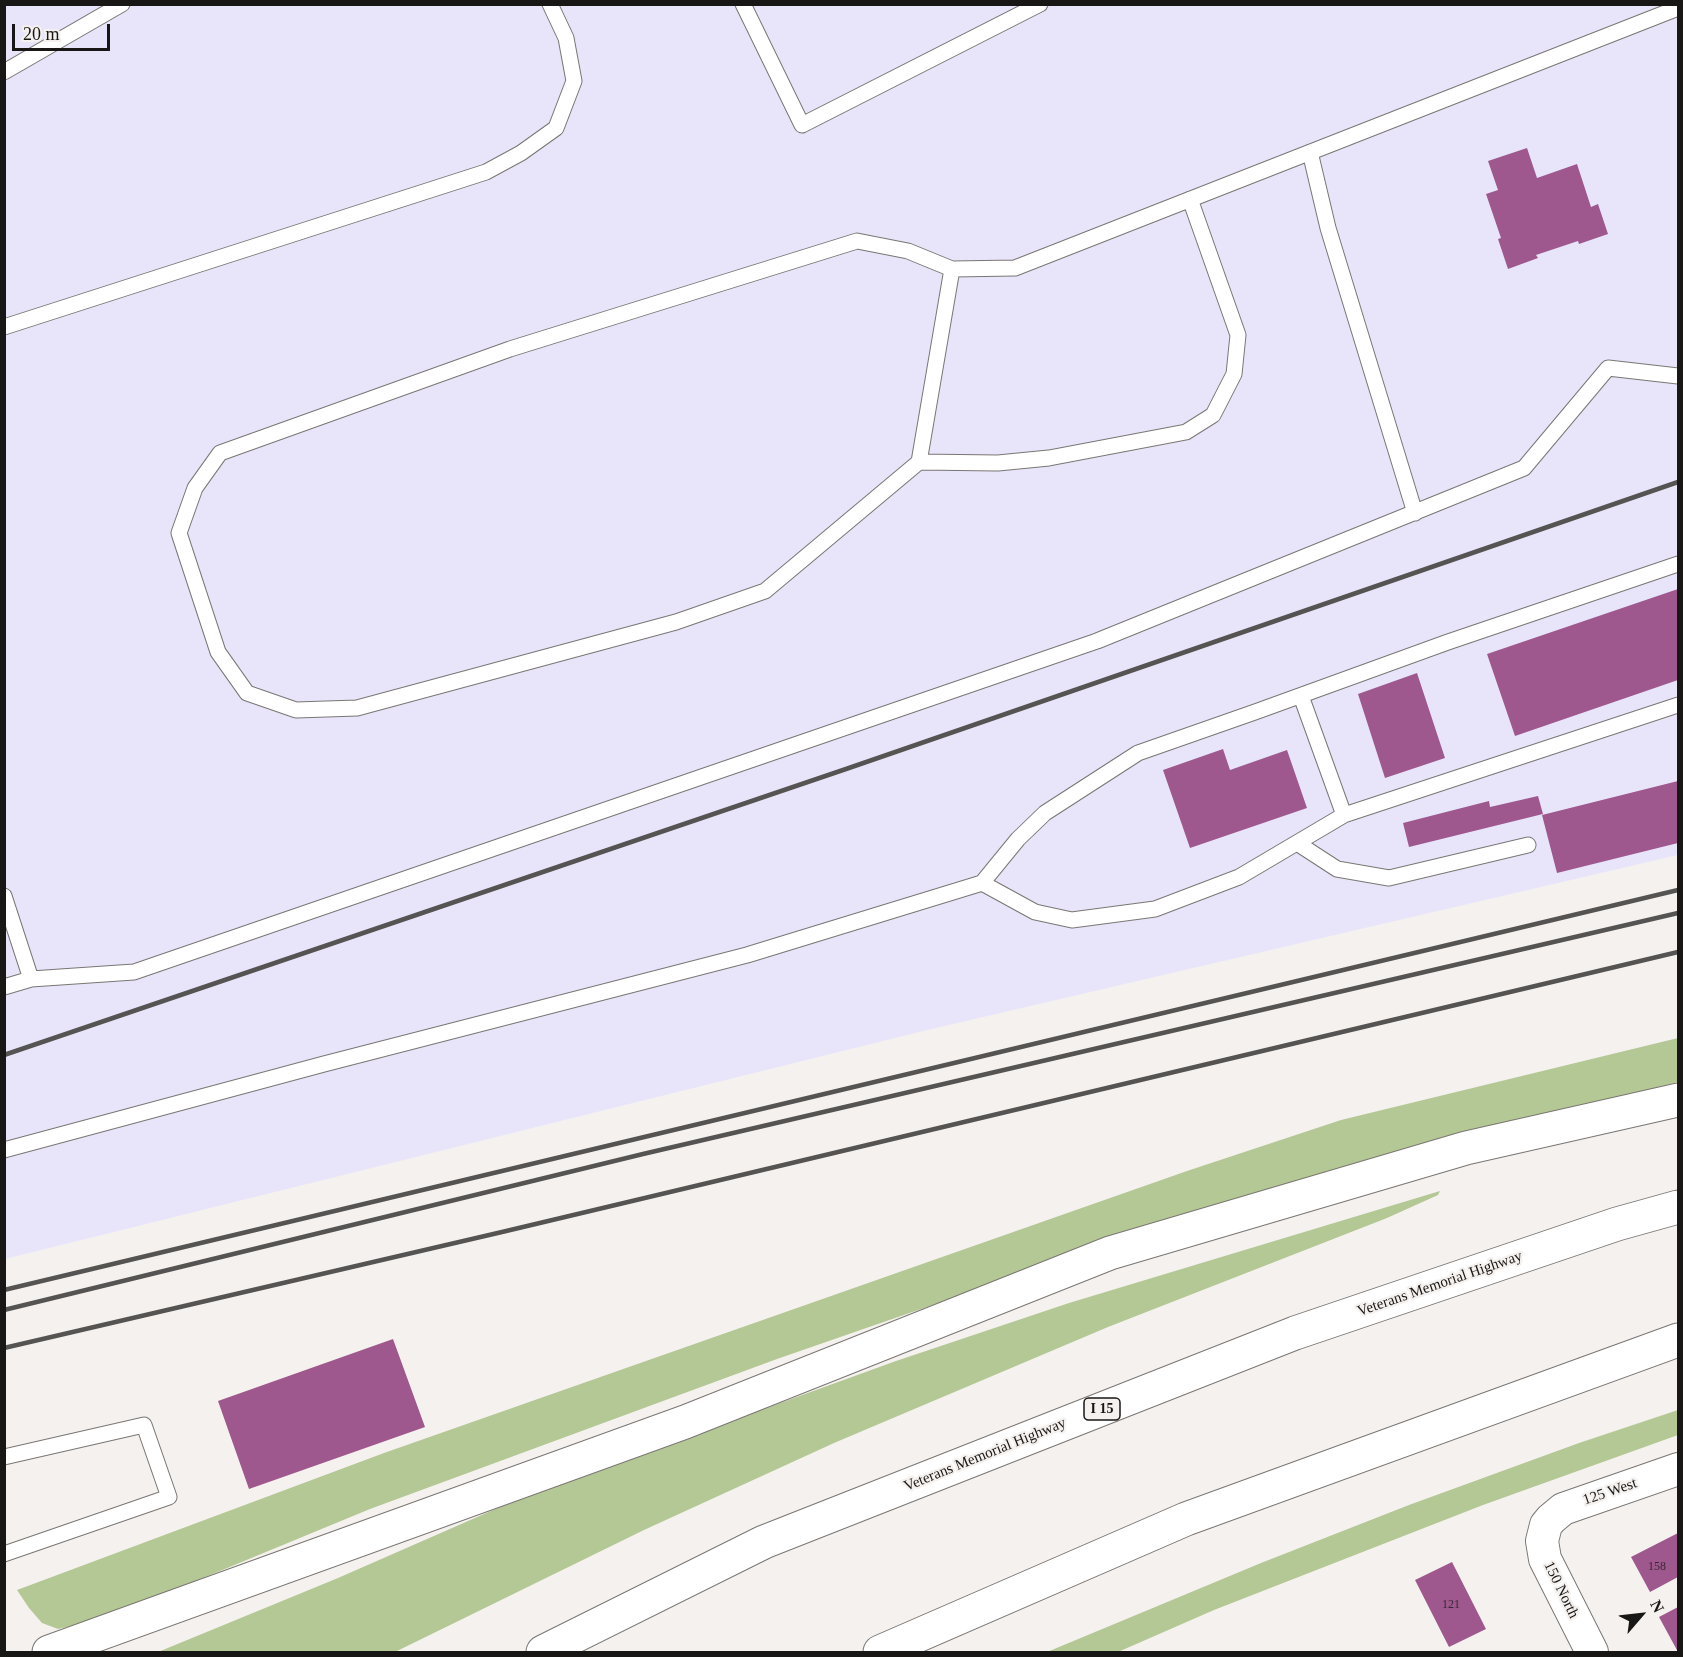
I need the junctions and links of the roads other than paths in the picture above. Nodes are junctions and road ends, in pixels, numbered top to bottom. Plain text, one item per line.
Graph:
1 (122, 4) edge
2 (549, 4) edge
3 (743, 4) edge
4 (1040, 4) edge
5 (1678, 8) edge
6 (4, 72) edge
7 (1310, 152) junction
8 (1190, 199) junction
9 (952, 269) junction
10 (4, 327) edge
11 (1678, 376) edge
12 (919, 462) junction
13 (1415, 513) junction
14 (1678, 564) edge
15 (1301, 696) junction
16 (1678, 705) edge
17 (1344, 815) junction
18 (1297, 843) junction
19 (1528, 845) dead end
20 (982, 883) junction
21 (4, 896) edge
22 (31, 979) junction
23 (4, 987) edge
24 (1678, 1100) edge
25 (4, 1150) edge
26 (1678, 1207) edge
27 (1678, 1340) edge
28 (4, 1456) edge
29 (1678, 1469) edge
30 (1546, 1525) joint
31 (4, 1554) edge
32 (50, 1653) edge
33 (543, 1653) edge
34 (880, 1653) edge
35 (1593, 1653) edge

1 - 6 lane
2 - 10 lane
3 - 4 lane
5 - 7 lane
7 - 8 lane
7 - 13 lane
8 - 9 lane
8 - 12 lane
9 - 12 lane
9 - 12 lane
11 - 13 lane
13 - 22 lane
14 - 15 lane
15 - 17 lane
15 - 20 lane
16 - 17 lane
17 - 18 lane
18 - 19 lane
18 - 20 lane
20 - 25 lane
21 - 22 lane
22 - 23 lane
24 - 32 highway
26 - 33 highway, Veterans Memorial Highway / I 15
27 - 34 highway
28 - 31 lane
29 - 30 street, 125 West
30 - 35 street, 150 North

